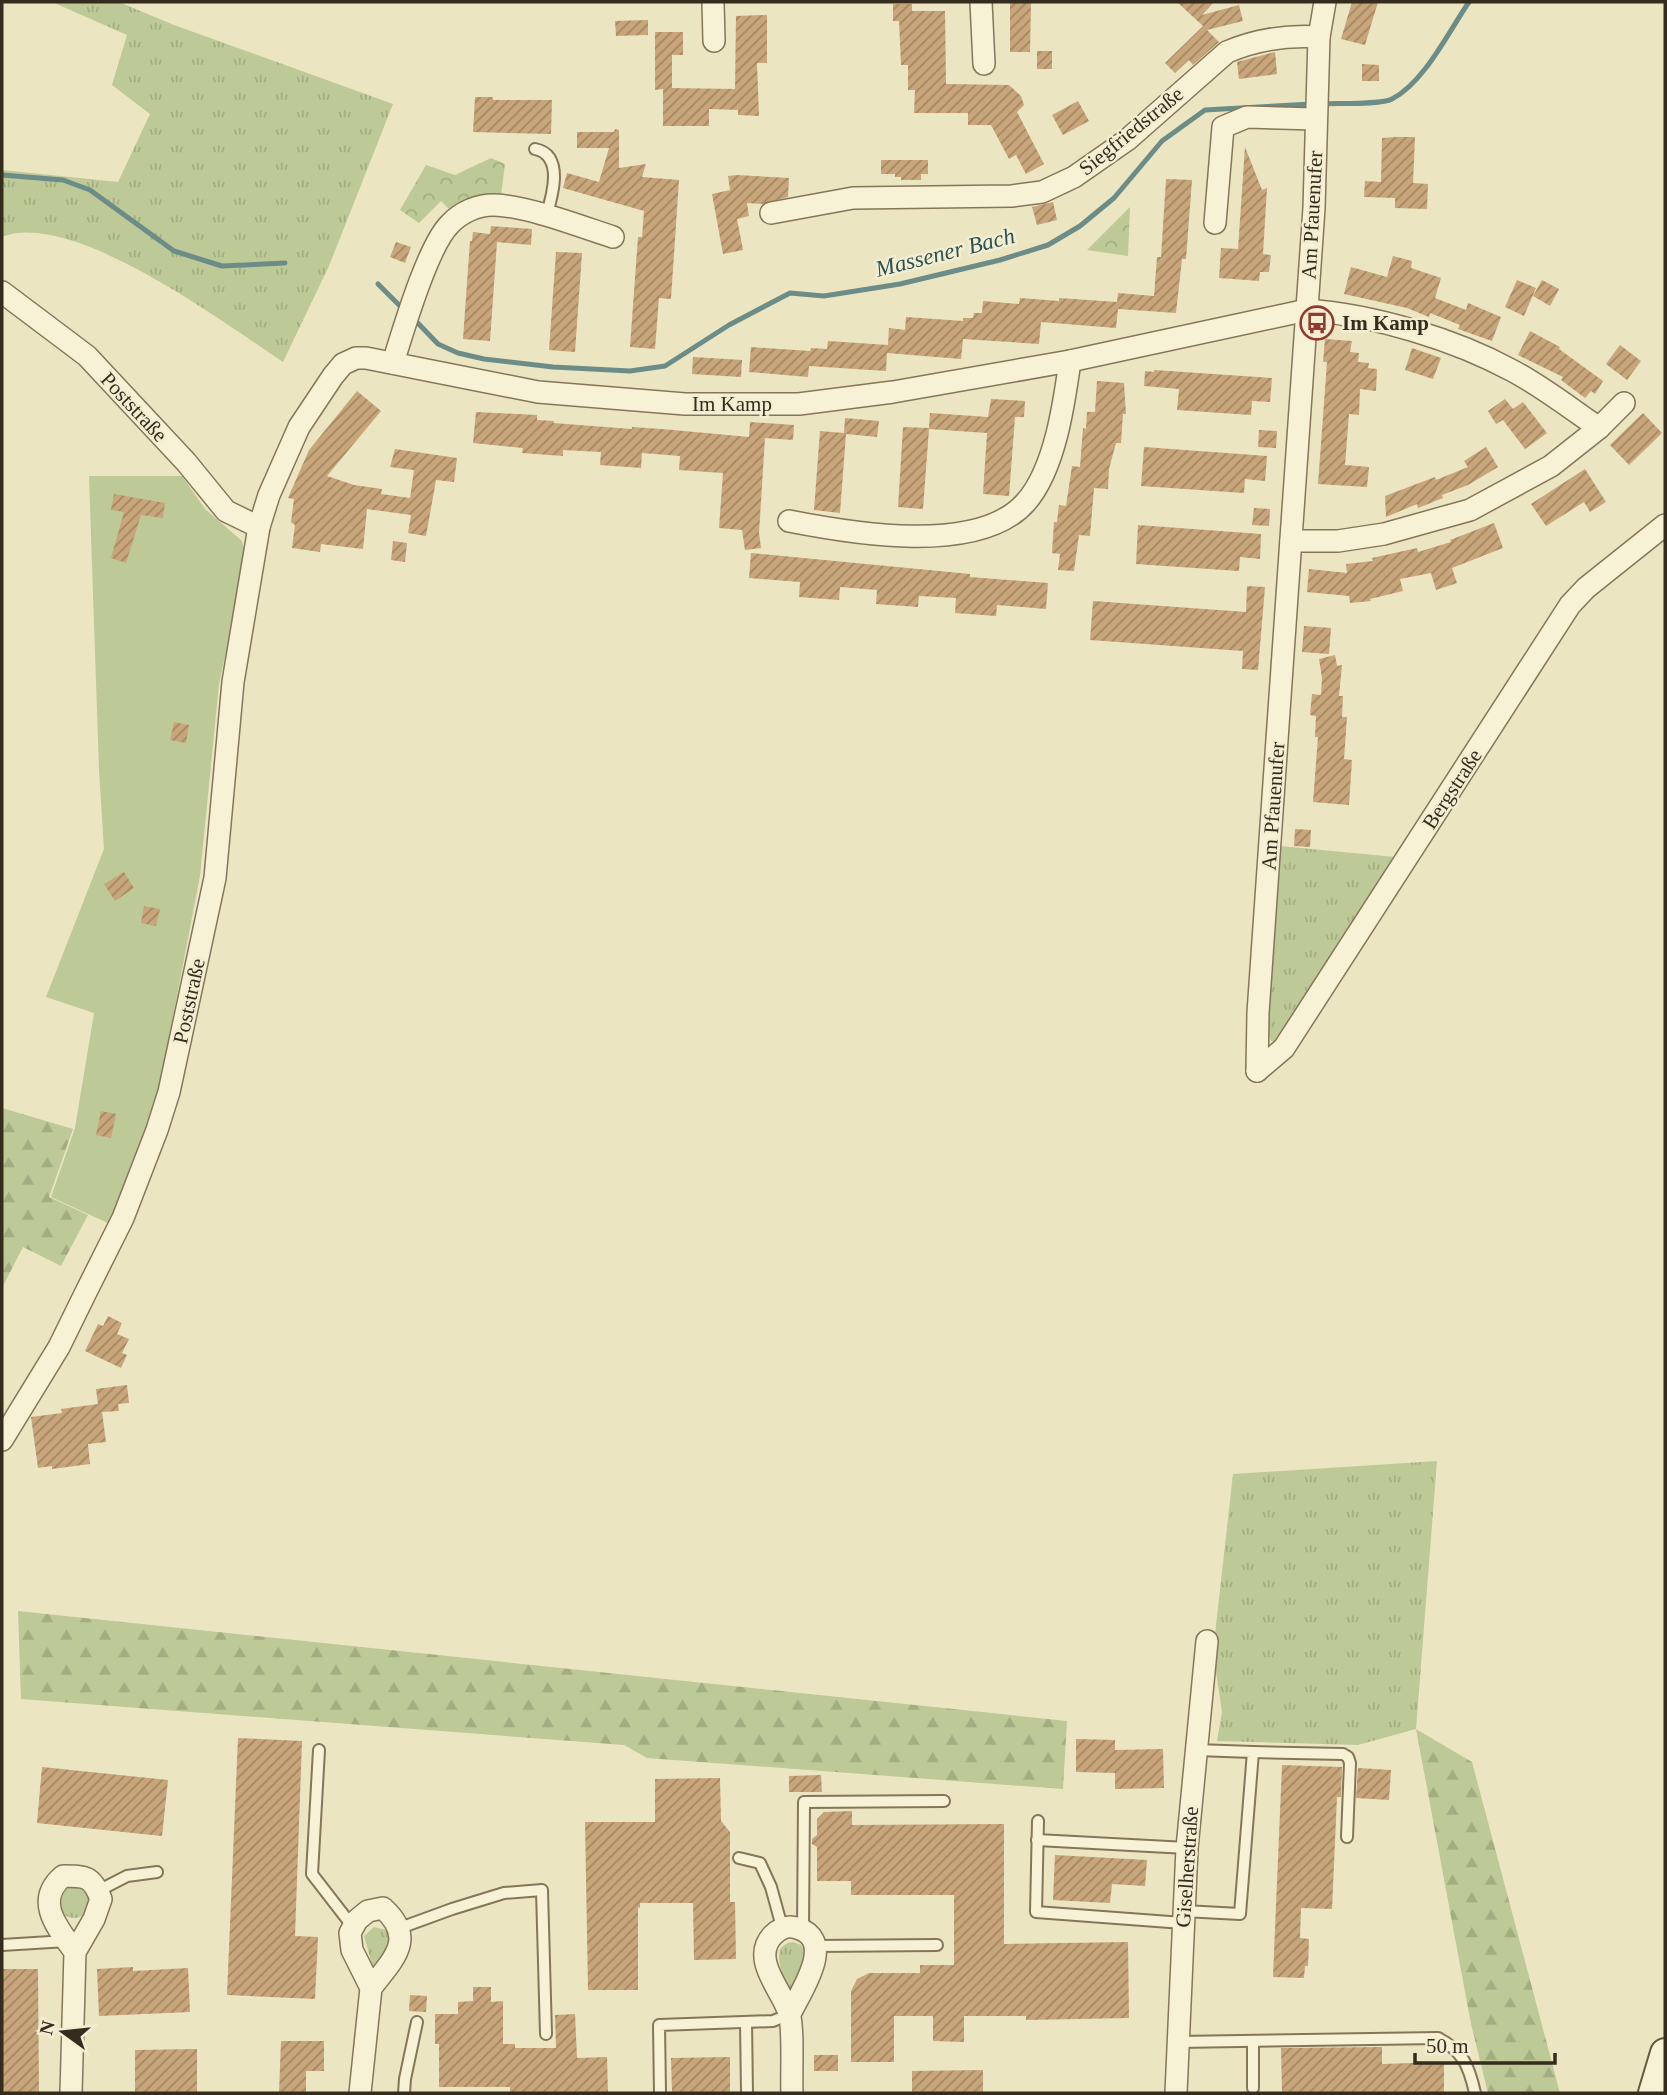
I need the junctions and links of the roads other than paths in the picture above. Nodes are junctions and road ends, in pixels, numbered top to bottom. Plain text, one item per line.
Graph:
1 (713, 2) edge
2 (981, 2) edge
3 (1325, 2) edge
4 (1319, 37) junction
5 (714, 41) dead end
6 (984, 64) dead end
7 (1316, 116) junction
8 (535, 149) dead end
9 (771, 213) dead end
10 (546, 217) junction
11 (1215, 223) dead end
12 (613, 237) dead end
13 (2, 292) edge
14 (1307, 310) junction
15 (1070, 361) junction
16 (393, 363) junction
17 (343, 364) joint
18 (1624, 403) dead end
19 (1599, 428) junction
20 (789, 521) dead end
21 (1665, 525) edge
22 (259, 527) junction
23 (1291, 541) junction
24 (1257, 1071) joint
25 (2, 1440) edge
26 (1207, 1641) dead end
27 (1196, 1750) junction
28 (319, 1751) dead end
29 (1253, 1752) junction
30 (944, 1801) dead end
31 (1038, 1821) dead end
32 (1347, 1836) dead end
33 (1037, 1840) junction
34 (1187, 1848) junction
35 (739, 1858) dead end
36 (157, 1872) dead end
37 (98, 1891) junction
38 (1184, 1917) junction
39 (353, 1927) junction
40 (400, 1928) junction
41 (801, 1934) junction
42 (2, 1945) edge
43 (937, 1945) dead end
44 (71, 1947) junction
45 (371, 1988) junction
46 (790, 2014) junction
47 (417, 2022) dead end
48 (746, 2022) junction
49 (546, 2034) dead end
50 (1253, 2041) junction
51 (1178, 2042) junction
52 (1665, 2053) edge
53 (1253, 2088) dead end
54 (71, 2093) edge
55 (360, 2093) edge
56 (404, 2093) edge
57 (660, 2093) edge
58 (747, 2093) edge
59 (792, 2093) edge
60 (1176, 2093) edge
61 (1475, 2093) edge
62 (1653, 2093) edge

1 - 5 street
2 - 6 street
3 - 4 street
4 - 7 street, Am Pfauenufer
4 - 9 street, Siegfriedstraße
7 - 11 street, Am Pfauenufer
7 - 14 street, Am Pfauenufer
8 - 10 lane
10 - 12 street
10 - 16 street
13 - 22 street, Poststraße
14 - 15 street, Im Kamp
14 - 19 street, Am Pfauenufer
14 - 23 street, Am Pfauenufer
15 - 16 street, Im Kamp
15 - 20 street
16 - 17 street, Im Kamp
17 - 22 street, Poststraße
18 - 19 street
19 - 23 street
21 - 24 street, Bergstraße
22 - 25 street, Poststraße
23 - 24 street, Am Pfauenufer
26 - 27 street, Giselherstraße
27 - 29 lane
27 - 34 street, Giselherstraße
28 - 39 lane
29 - 32 lane
29 - 38 lane
30 - 41 lane
31 - 33 lane
33 - 34 lane
33 - 38 lane
34 - 38 street, Giselherstraße
35 - 41 lane
36 - 37 lane
37 - 44 street
37 - 44 street
38 - 51 street, Giselherstraße
39 - 40 street
39 - 45 street
40 - 45 street
40 - 49 lane
41 - 43 lane
41 - 46 street
41 - 46 street
42 - 44 lane
44 - 54 street
45 - 55 street
46 - 48 lane
46 - 59 street
47 - 56 lane
48 - 57 lane
48 - 58 lane
50 - 51 lane
50 - 53 lane
50 - 61 lane
51 - 60 street, Giselherstraße
52 - 62 main road

